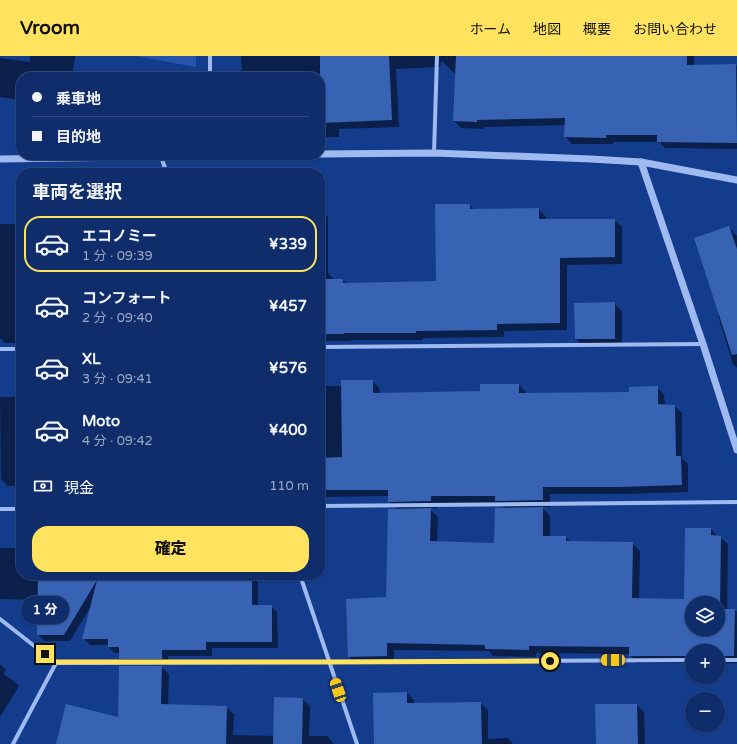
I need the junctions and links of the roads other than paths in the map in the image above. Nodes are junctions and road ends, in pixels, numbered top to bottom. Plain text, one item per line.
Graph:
1 (210, 56) edge
2 (437, 56) edge
3 (210, 72) edge
4 (434, 153) junction
5 (325, 154) edge
6 (0, 159) edge
7 (16, 159) edge
8 (641, 162) junction
9 (737, 180) edge
10 (703, 344) junction
11 (325, 347) edge
12 (0, 349) edge
13 (16, 349) edge
14 (737, 450) edge
15 (737, 502) edge
16 (325, 506) edge
17 (0, 509) edge
18 (16, 509) edge
19 (302, 580) edge
20 (0, 619) edge
21 (685, 660) edge
22 (725, 660) edge
23 (737, 660) edge
24 (56, 662) junction
25 (329, 662) junction
26 (13, 744) edge
27 (357, 744) edge

1 - 3 street
2 - 4 street
4 - 5 street
4 - 8 street
6 - 7 street
8 - 9 street
8 - 10 street
10 - 11 street
10 - 14 street
12 - 13 street
15 - 16 street
17 - 18 street
19 - 25 street
20 - 24 street
21 - 25 street
22 - 23 street
24 - 25 street
24 - 26 street
25 - 27 street

